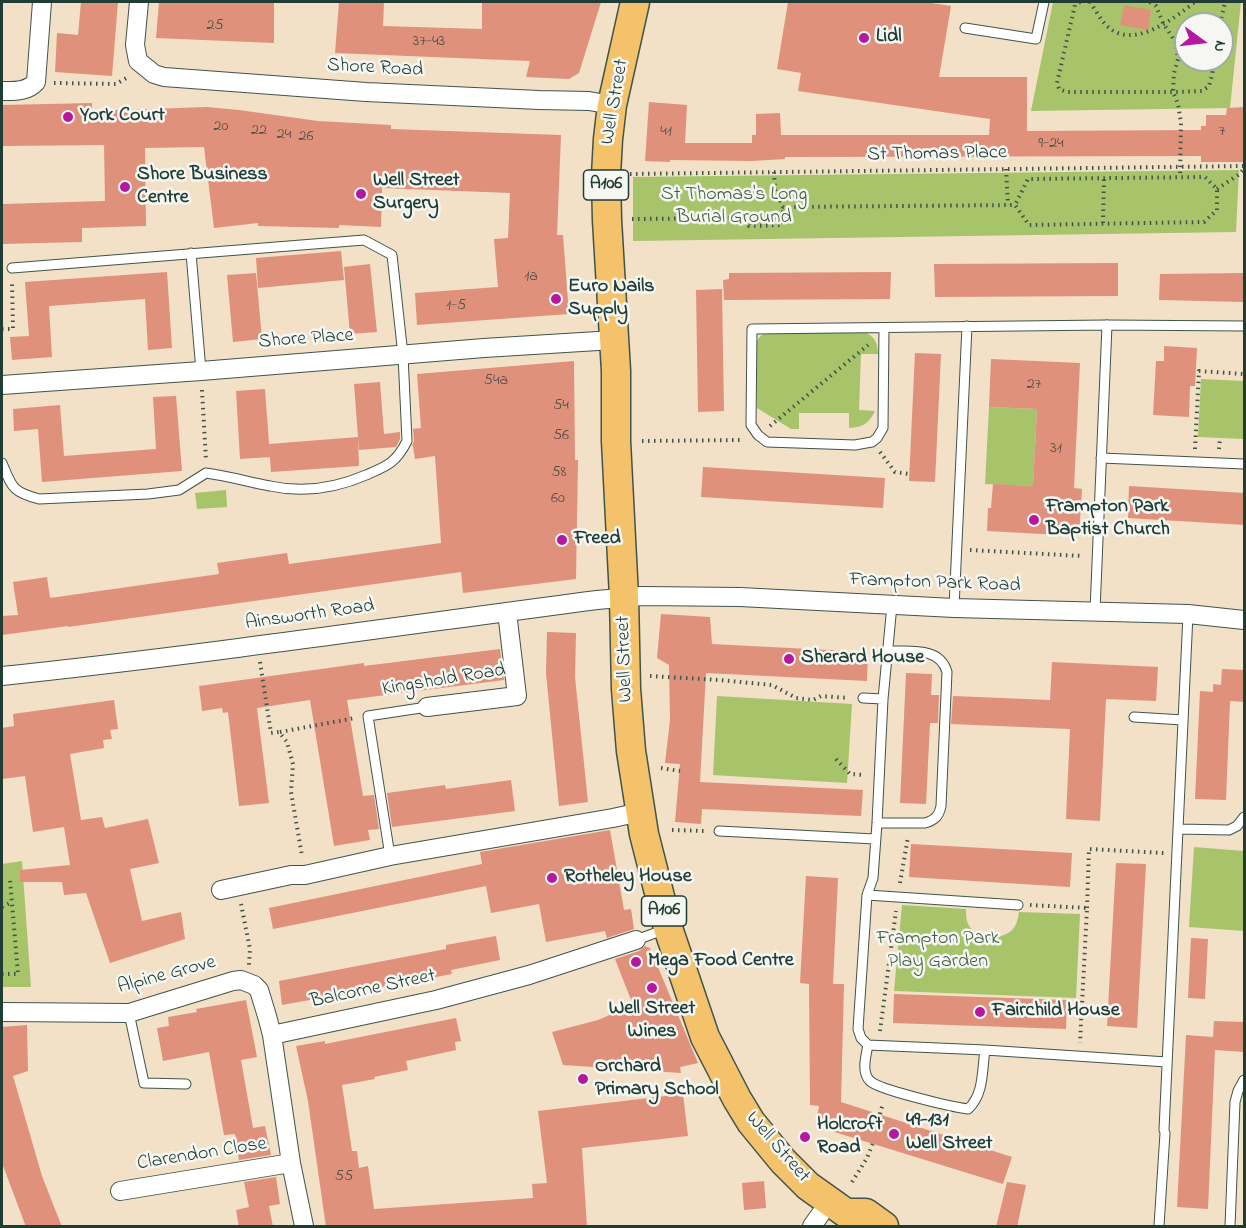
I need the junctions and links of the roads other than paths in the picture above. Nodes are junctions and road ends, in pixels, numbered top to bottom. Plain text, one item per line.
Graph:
1 (42, 2) edge
2 (139, 2) edge
3 (635, 2) edge
4 (1044, 2) edge
5 (965, 28) dead end
6 (2, 91) edge
7 (612, 105) junction
8 (191, 254) junction
9 (12, 268) road end
10 (1107, 325) junction
11 (968, 326) junction
12 (1245, 326) edge
13 (884, 330) junction
14 (614, 340) junction
15 (404, 355) junction
16 (201, 371) junction
17 (2, 385) edge
18 (1101, 458) junction
19 (2, 463) edge
20 (1245, 464) edge
21 (624, 597) junction
22 (892, 605) junction
23 (954, 608) junction
24 (1095, 611) junction
25 (507, 612) junction
26 (1188, 614) junction
27 (1245, 620) edge
28 (887, 651) junction
29 (2, 676) edge
30 (863, 698) road end
31 (883, 699) junction
32 (426, 707) joint
33 (1134, 717) dead end
34 (1183, 720) junction
35 (640, 812) junction
36 (1245, 817) edge
37 (877, 823) junction
38 (1178, 829) junction
39 (719, 831) road end
40 (875, 840) junction
41 (390, 856) junction
42 (229, 887) road end
43 (867, 895) junction
44 (1018, 904) road end
45 (668, 928) junction
46 (636, 940) joint
47 (2, 1012) edge
48 (129, 1013) junction
49 (272, 1035) junction
50 (868, 1045) junction
51 (985, 1050) junction
52 (1167, 1062) junction
53 (1245, 1080) edge
54 (186, 1084) dead end
55 (291, 1163) junction
56 (120, 1191) dead end
57 (838, 1207) junction
58 (304, 1227) edge
59 (812, 1227) edge
60 (884, 1227) edge
61 (1159, 1227) edge
62 (1230, 1227) edge

1 - 6 street
2 - 7 street, Shore Road
3 - 7 main road, Well Street / A106
4 - 5 lane
7 - 14 main road, Well Street / A106
8 - 9 lane
8 - 15 lane
8 - 16 lane
10 - 11 lane
10 - 12 lane
10 - 18 lane
11 - 13 lane
11 - 23 lane
13 - 13 lane
14 - 15 street, Shore Place
14 - 21 main road, Well Street / A106
15 - 16 street, Shore Place
15 - 19 lane
16 - 17 street, Shore Place
18 - 20 lane
18 - 24 lane
21 - 22 street, Frampton Park Road
21 - 25 street, Ainsworth Road
21 - 35 main road, Well Street / A106
22 - 23 street, Frampton Park Road
22 - 28 lane
23 - 24 street, Frampton Park Road
24 - 26 street, Frampton Park Road
25 - 29 street, Ainsworth Road
25 - 32 street, Kingshold Road
26 - 27 street, Frampton Park Road
26 - 34 lane
28 - 31 lane
28 - 37 lane
30 - 31 lane
31 - 37 lane
32 - 41 lane, Kingshold Road
33 - 34 lane
34 - 38 lane
35 - 41 street
35 - 45 main road, Well Street / A106
36 - 38 lane
37 - 40 lane
38 - 52 lane
39 - 40 lane
40 - 43 lane
41 - 42 street
43 - 44 lane
43 - 50 lane
45 - 46 lane, Balcorne Street
45 - 57 main road, Well Street / A106
46 - 49 street, Balcorne Street
47 - 48 street, Alpine Grove
48 - 49 street, Alpine Grove
48 - 54 lane
49 - 55 street
50 - 51 lane
50 - 51 lane
51 - 52 lane
52 - 61 lane
53 - 62 lane
55 - 56 street, Clarendon Close
55 - 58 street
57 - 59 street
57 - 60 main road, Well Street / A106

